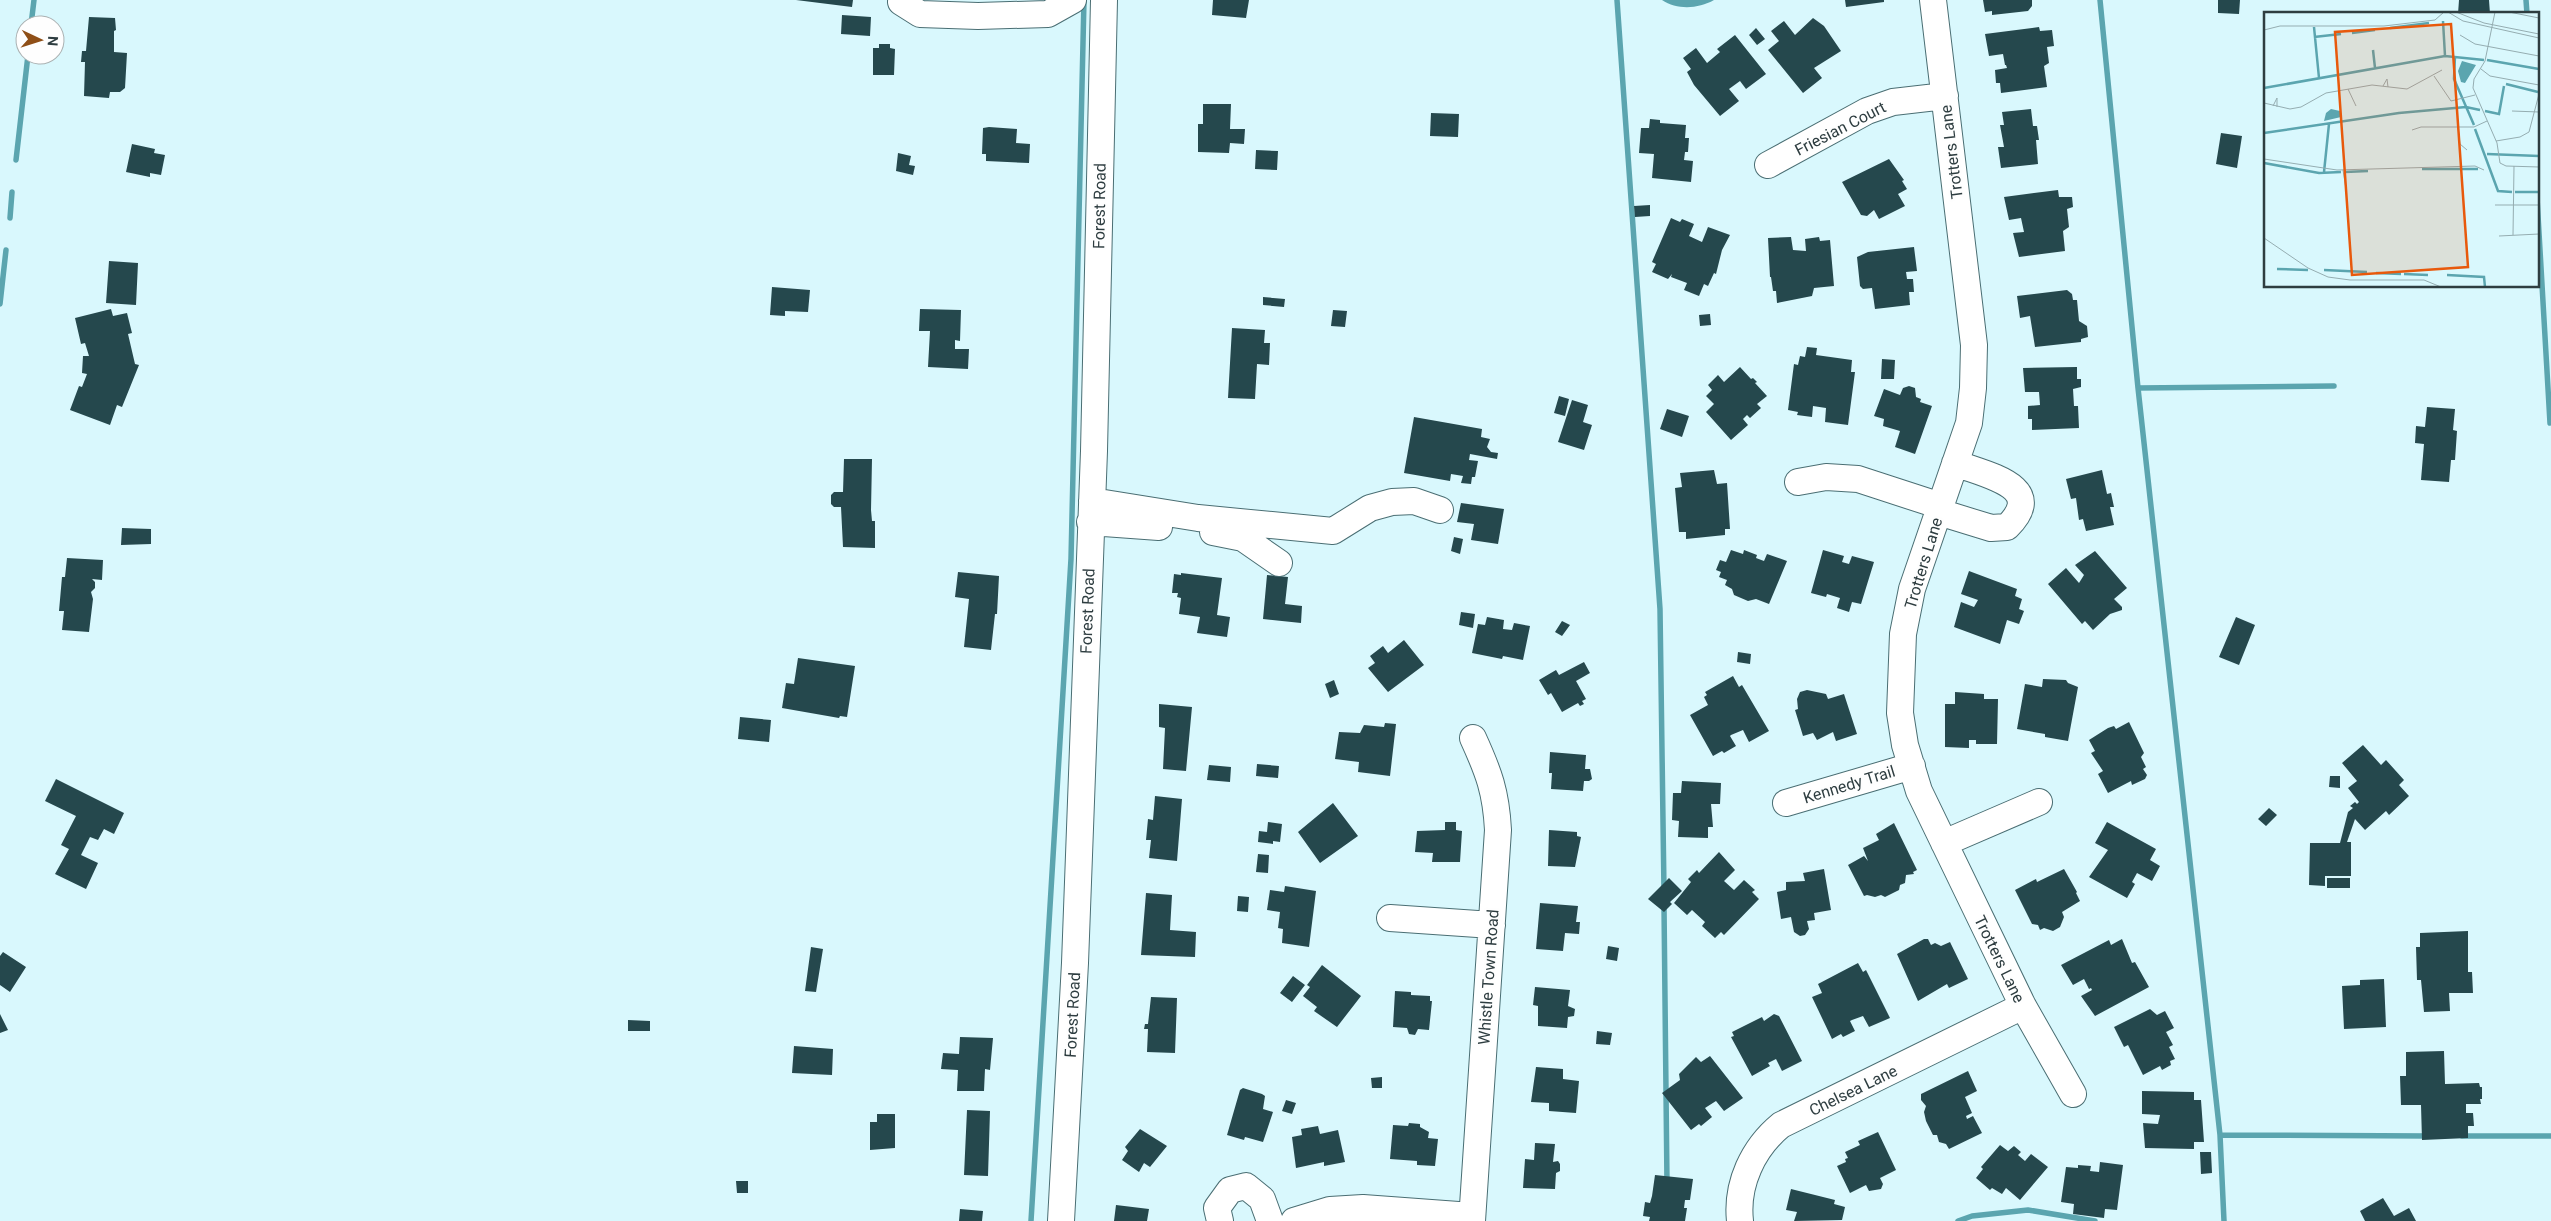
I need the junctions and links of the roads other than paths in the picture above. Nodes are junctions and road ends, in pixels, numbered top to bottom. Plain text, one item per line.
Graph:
1 (1073, 0) edge
2 (1104, 0) edge
3 (1933, 0) edge
4 (901, 2) dead end
5 (1945, 96) junction
6 (1768, 166) dead end
7 (1955, 464) junction
8 (1798, 482) dead end
9 (1940, 509) junction
10 (1440, 510) dead end
11 (1091, 511) junction
12 (1280, 563) dead end
13 (1473, 738) dead end
14 (1912, 766) junction
15 (2039, 802) dead end
16 (1786, 803) dead end
17 (1944, 843) junction
18 (1390, 918) dead end
19 (1492, 925) junction
20 (2023, 1006) junction
21 (2073, 1094) dead end
22 (1472, 1218) edge
23 (1061, 1221) edge
24 (1220, 1221) edge
25 (1270, 1221) edge
26 (1294, 1221) edge
27 (1740, 1221) edge

1 - 4 street
2 - 11 street, Forest Road
3 - 5 street, Trotters Lane
5 - 6 street, Friesian Court
5 - 7 street, Trotters Lane
7 - 9 street, Trotters Lane
7 - 9 street
8 - 9 street
9 - 14 street, Trotters Lane
10 - 11 street
11 - 12 street
11 - 23 street, Forest Road
13 - 19 street, Whistle Town Road
14 - 16 street, Kennedy Trail
14 - 17 street, Trotters Lane
15 - 17 street
17 - 20 street, Trotters Lane
18 - 19 street
19 - 22 street, Whistle Town Road
20 - 21 street, Trotters Lane
20 - 27 street, Chelsea Lane
22 - 26 street
24 - 25 street

